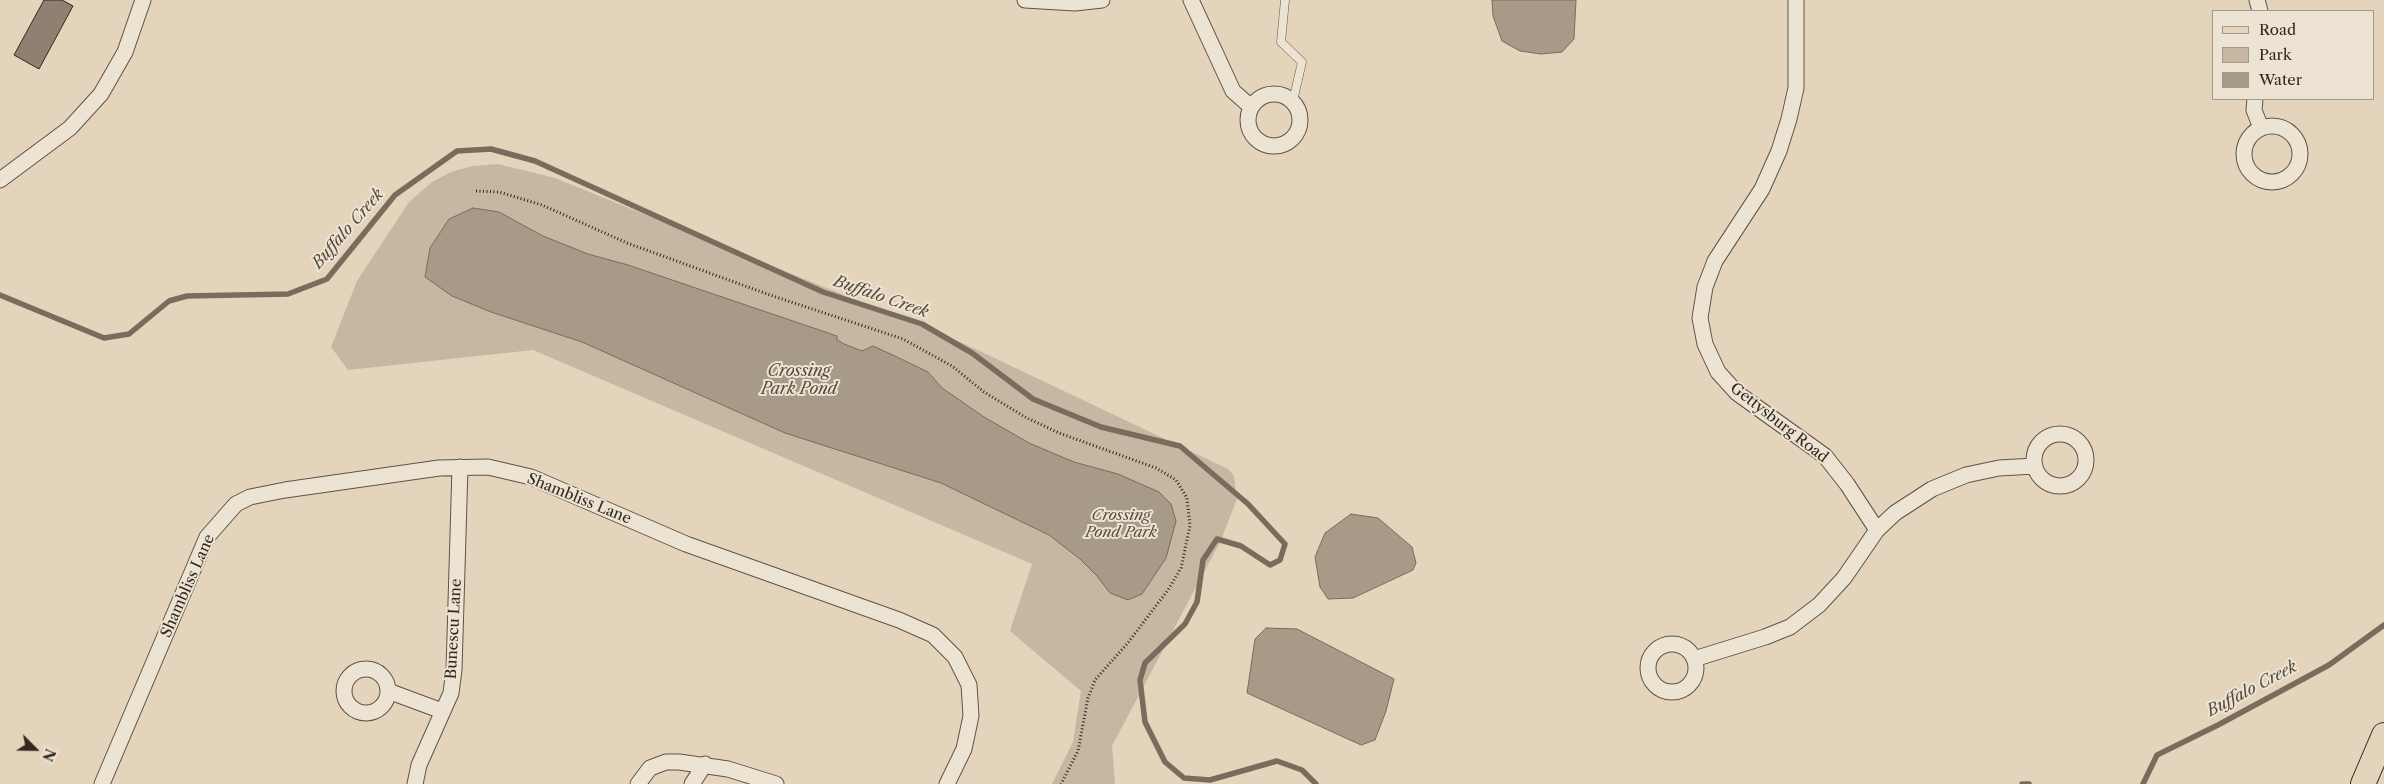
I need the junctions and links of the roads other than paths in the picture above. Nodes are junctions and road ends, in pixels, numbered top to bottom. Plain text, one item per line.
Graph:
1 (143, 0) edge
2 (1025, 0) edge
3 (1102, 0) edge
4 (1191, 0) edge
5 (1285, 0) edge
6 (1796, 0) edge
7 (2255, 100) edge
8 (1293, 101) junction
9 (1251, 107) junction
10 (2261, 128) dead end
11 (0, 180) edge
12 (2034, 466) dead end
13 (460, 467) junction
14 (1877, 530) junction
15 (1694, 659) dead end
16 (388, 691) dead end
17 (442, 711) junction
18 (2384, 735) edge
19 (705, 764) junction
20 (102, 784) edge
21 (415, 784) edge
22 (638, 784) edge
23 (692, 784) edge
24 (776, 784) edge
25 (947, 784) edge
26 (2363, 784) edge

1 - 11 street
2 - 3 street
4 - 9 street
5 - 8 lane
6 - 14 street, Gettysburg Road
7 - 10 street
8 - 9 street
8 - 9 street
12 - 14 street
13 - 17 street, Bunescu Lane
13 - 20 street, Shambliss Lane
13 - 25 street, Shambliss Lane
14 - 15 street
16 - 17 street
17 - 21 street, Bunescu Lane
18 - 26 main road
19 - 22 street
19 - 23 street
19 - 24 street

